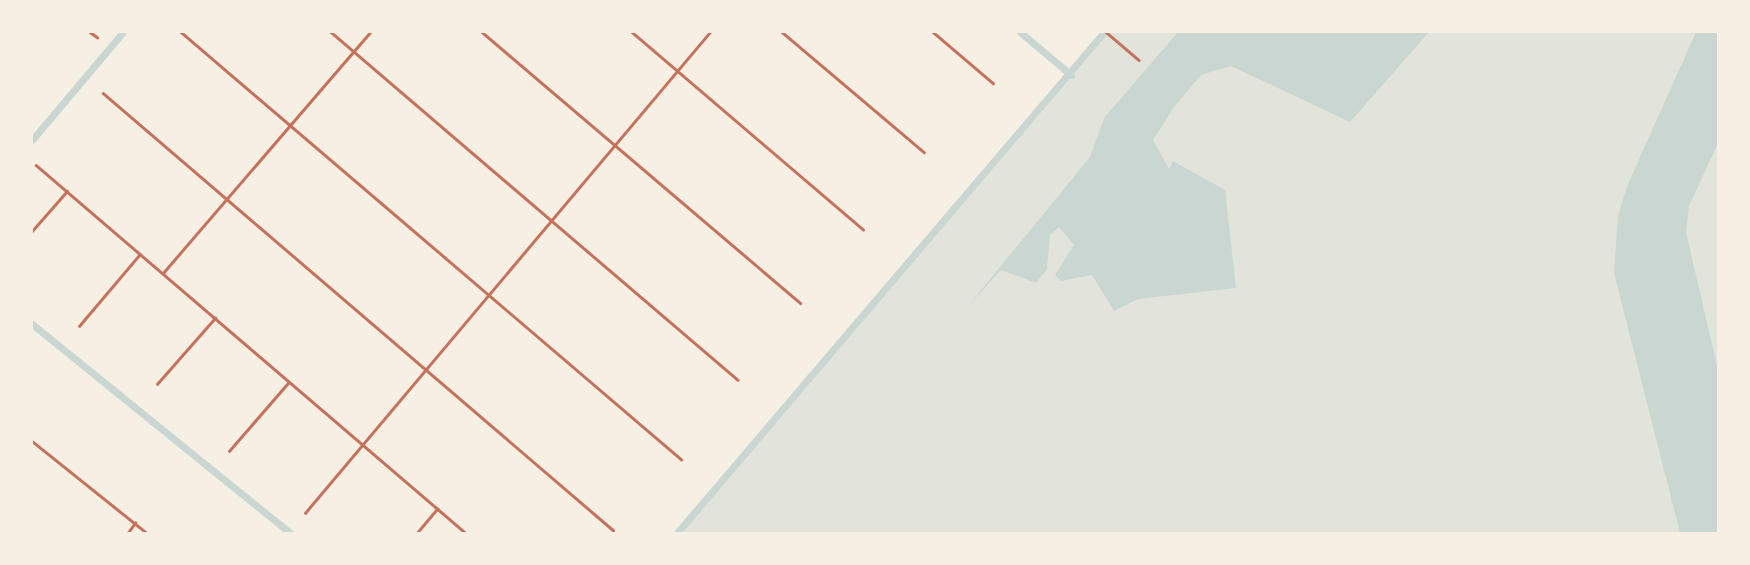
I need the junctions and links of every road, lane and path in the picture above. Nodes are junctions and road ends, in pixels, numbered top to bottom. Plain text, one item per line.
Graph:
1 (90, 32) edge
2 (181, 32) edge
3 (331, 32) edge
4 (370, 32) edge
5 (482, 32) edge
6 (632, 32) edge
7 (710, 32) edge
8 (782, 32) edge
9 (933, 32) edge
10 (1107, 33) edge
11 (97, 37) dead end
12 (354, 51) junction
13 (1139, 60) dead end
14 (677, 70) junction
15 (993, 83) dead end
16 (103, 93) dead end
17 (290, 125) junction
18 (614, 145) junction
19 (924, 152) dead end
20 (36, 165) dead end
21 (67, 191) junction
22 (226, 200) junction
23 (551, 219) junction
24 (863, 229) dead end
25 (32, 231) edge
26 (141, 254) junction
27 (163, 273) junction
28 (487, 293) junction
29 (800, 303) dead end
30 (215, 318) junction
31 (79, 326) dead end
32 (423, 368) junction
33 (738, 380) dead end
34 (290, 382) junction
35 (157, 384) dead end
36 (32, 441) edge
37 (363, 445) junction
38 (229, 451) dead end
39 (681, 459) dead end
40 (438, 508) junction
41 (305, 513) dead end
42 (135, 523) junction
43 (612, 530) dead end
44 (127, 534) edge
45 (148, 534) edge
46 (416, 534) edge
47 (467, 534) edge

1 - 11 street
2 - 17 street
3 - 12 street
4 - 12 street
5 - 18 street
6 - 14 street
7 - 14 street
8 - 19 street
9 - 15 street
10 - 13 street
12 - 17 street
12 - 23 street
14 - 18 street
14 - 24 street
16 - 22 street
17 - 22 street
17 - 28 street
18 - 23 street
18 - 29 street
20 - 21 street
21 - 25 street
21 - 26 street
22 - 27 street
22 - 32 street
23 - 28 street
23 - 33 street
26 - 27 street
26 - 31 street
27 - 30 street
28 - 32 street
28 - 39 street
30 - 34 street
30 - 35 street
32 - 37 street
32 - 43 street
34 - 37 street
34 - 38 street
36 - 42 street
37 - 40 street
37 - 41 street
40 - 46 street
40 - 47 street
42 - 44 street
42 - 45 street

